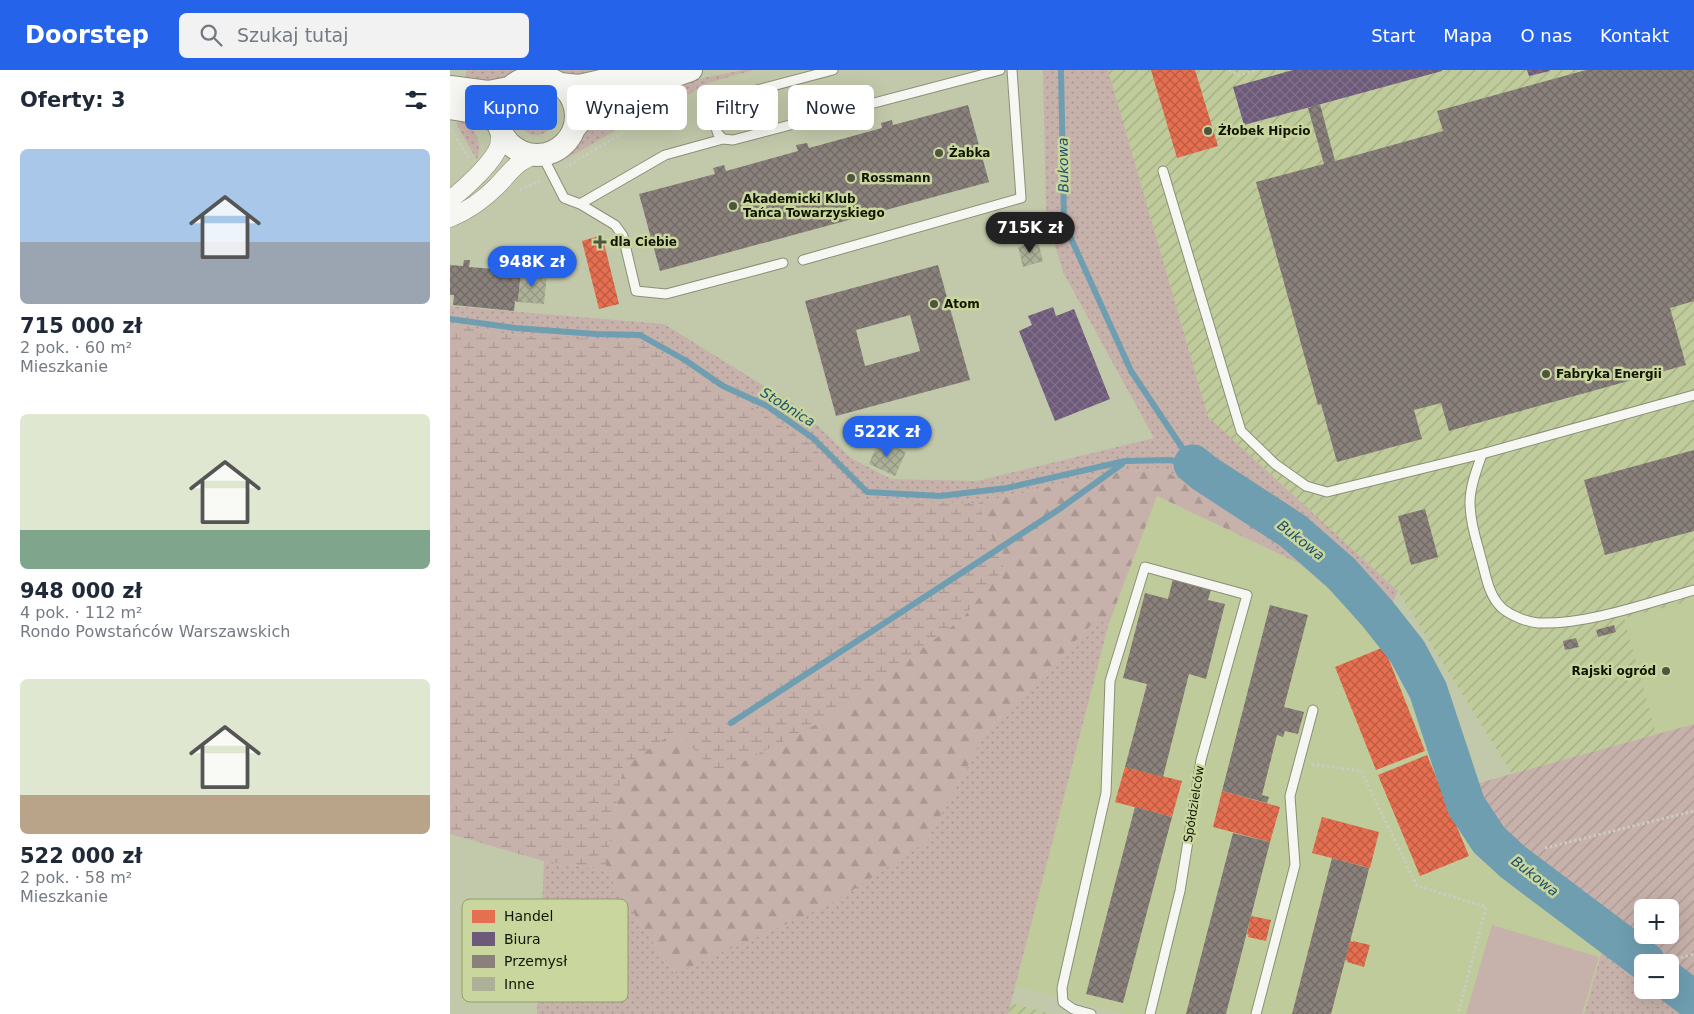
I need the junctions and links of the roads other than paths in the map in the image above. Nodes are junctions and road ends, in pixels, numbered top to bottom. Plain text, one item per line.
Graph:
1 (649, 70) edge
2 (691, 70) edge
3 (833, 70) edge
4 (1000, 70) edge
5 (1012, 70) edge
6 (560, 84) junction
7 (513, 85) edge
8 (654, 85) edge
9 (450, 87) edge
10 (465, 89) edge
11 (567, 92) edge
12 (450, 108) edge
13 (465, 111) edge
14 (499, 130) edge
15 (501, 130) edge
16 (573, 130) edge
17 (723, 139) junction
18 (539, 155) junction
19 (1163, 171) dead end
20 (450, 200) edge
21 (580, 204) junction
22 (450, 218) edge
23 (803, 260) dead end
24 (783, 263) dead end
25 (1694, 395) edge
26 (1482, 454) junction
27 (1694, 590) edge
28 (1314, 710) dead end
29 (1091, 1014) edge
30 (1150, 1014) edge
31 (1256, 1014) edge

1 - 6 street
2 - 8 street
3 - 17 lane
4 - 17 lane
5 - 23 lane
6 - 7 street
6 - 11 street
9 - 10 street
12 - 13 street
14 - 20 street
15 - 18 street
16 - 18 street
17 - 21 lane
18 - 21 lane
18 - 22 street
19 - 26 lane
21 - 24 lane
25 - 26 lane
26 - 27 lane
28 - 31 lane
29 - 30 lane, Spółdzielców

